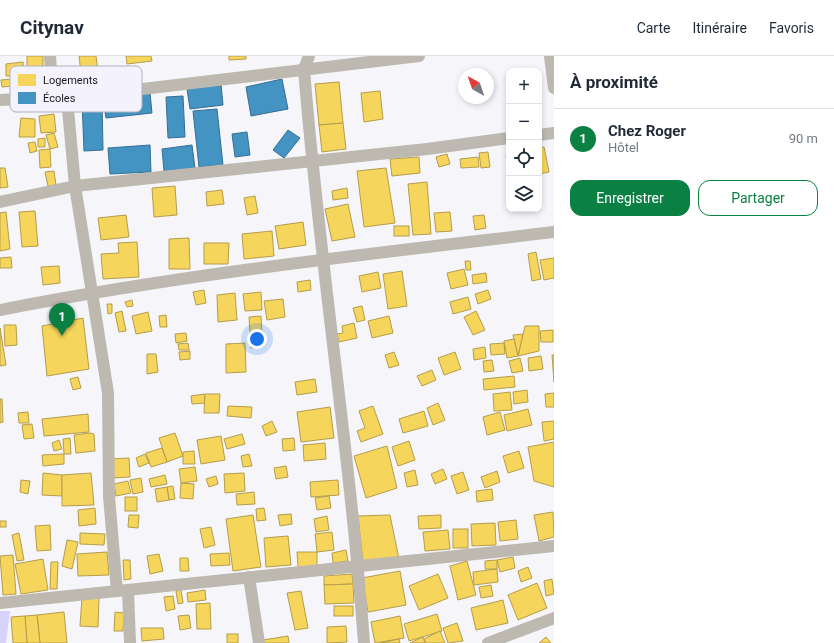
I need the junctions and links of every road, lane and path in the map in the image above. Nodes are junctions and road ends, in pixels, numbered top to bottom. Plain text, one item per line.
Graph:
1 (50, 56) edge
2 (309, 56) edge
3 (419, 56) edge
4 (550, 56) edge
5 (51, 66) edge
6 (304, 69) junction
7 (554, 88) edge
8 (142, 89) edge
9 (10, 99) edge
10 (0, 100) edge
11 (69, 112) edge
12 (554, 132) edge
13 (542, 134) edge
14 (506, 138) edge
15 (311, 161) junction
16 (75, 186) junction
17 (0, 202) edge
18 (554, 232) edge
19 (324, 260) junction
20 (91, 292) junction
21 (0, 310) edge
22 (554, 546) edge
23 (358, 566) junction
24 (249, 577) junction
25 (123, 591) junction
26 (0, 603) edge
27 (554, 618) edge
28 (130, 643) edge
29 (258, 643) edge
30 (364, 643) edge
31 (488, 643) edge

1 - 5 street
2 - 6 street
3 - 6 street
4 - 7 street
6 - 8 street
6 - 15 street
9 - 10 street
11 - 16 street
12 - 13 street
14 - 15 street
15 - 16 street
15 - 19 street
16 - 17 street
16 - 20 street
18 - 19 street
19 - 20 street
19 - 23 street
20 - 21 street
20 - 25 street
22 - 23 street
23 - 24 street
23 - 30 street
24 - 25 street
24 - 29 street
25 - 26 street
25 - 28 street
27 - 31 street

